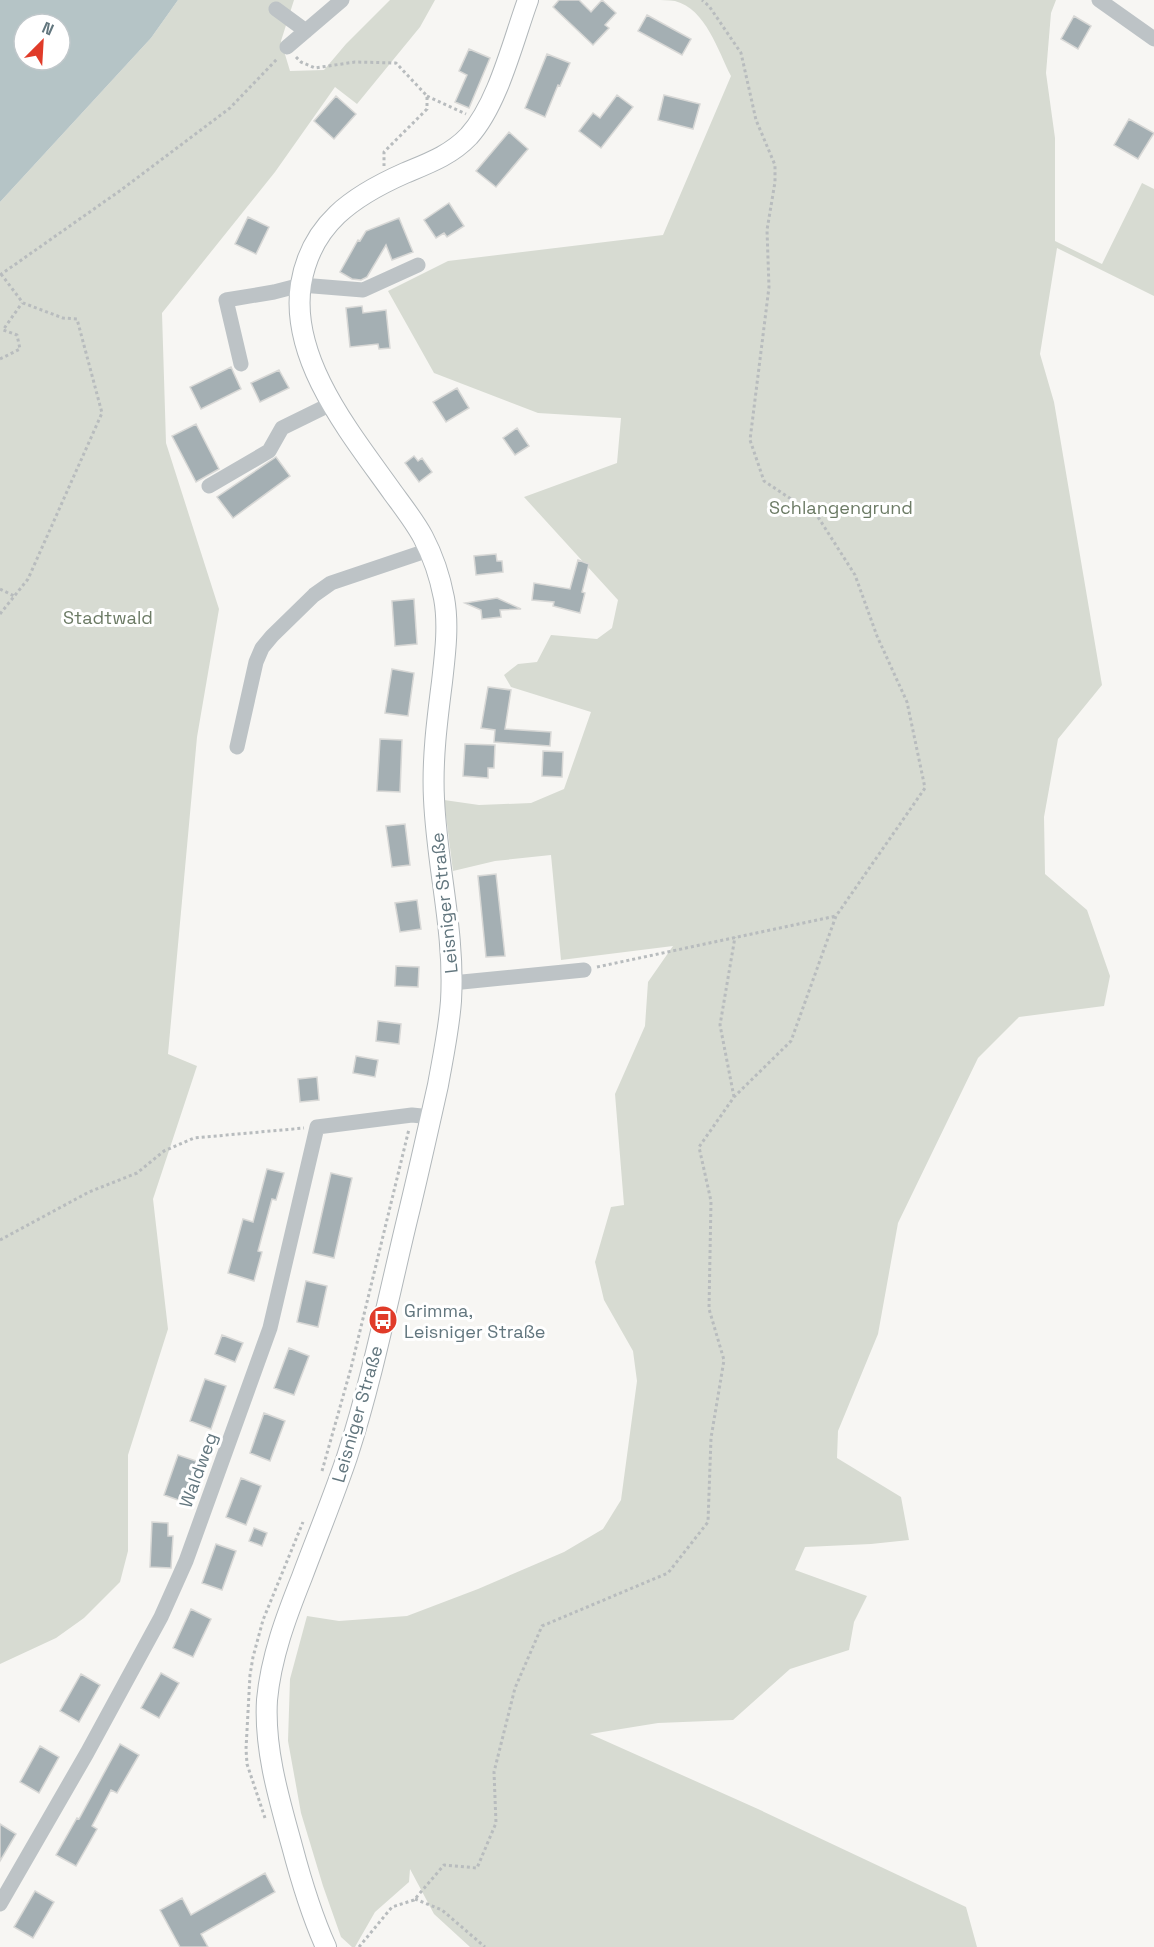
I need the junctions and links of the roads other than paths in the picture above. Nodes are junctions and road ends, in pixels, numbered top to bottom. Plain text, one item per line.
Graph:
1 (319, 0) edge
2 (342, 0) edge
3 (528, 0) edge
4 (1099, 0) edge
5 (276, 9) dead end
6 (323, 17) junction
7 (306, 31) junction
8 (1154, 39) edge
9 (287, 47) road end
10 (418, 265) dead end
11 (301, 285) junction
12 (241, 364) dead end
13 (333, 403) junction
14 (209, 486) dead end
15 (429, 550) junction
16 (237, 747) dead end
17 (584, 970) road end
18 (452, 983) junction
19 (431, 1117) junction
20 (0, 1904) edge
21 (326, 1947) edge

1 - 6 street
2 - 6 street
3 - 11 main road, Leisniger Straße
4 - 8 street
5 - 7 street
6 - 7 street
7 - 9 street
10 - 11 street
11 - 12 street
11 - 13 main road, Leisniger Straße
13 - 14 street
13 - 15 main road, Leisniger Straße
15 - 16 street
15 - 18 main road, Leisniger Straße
17 - 18 street
18 - 19 main road, Leisniger Straße
19 - 20 street, Waldweg
19 - 21 main road, Leisniger Straße

